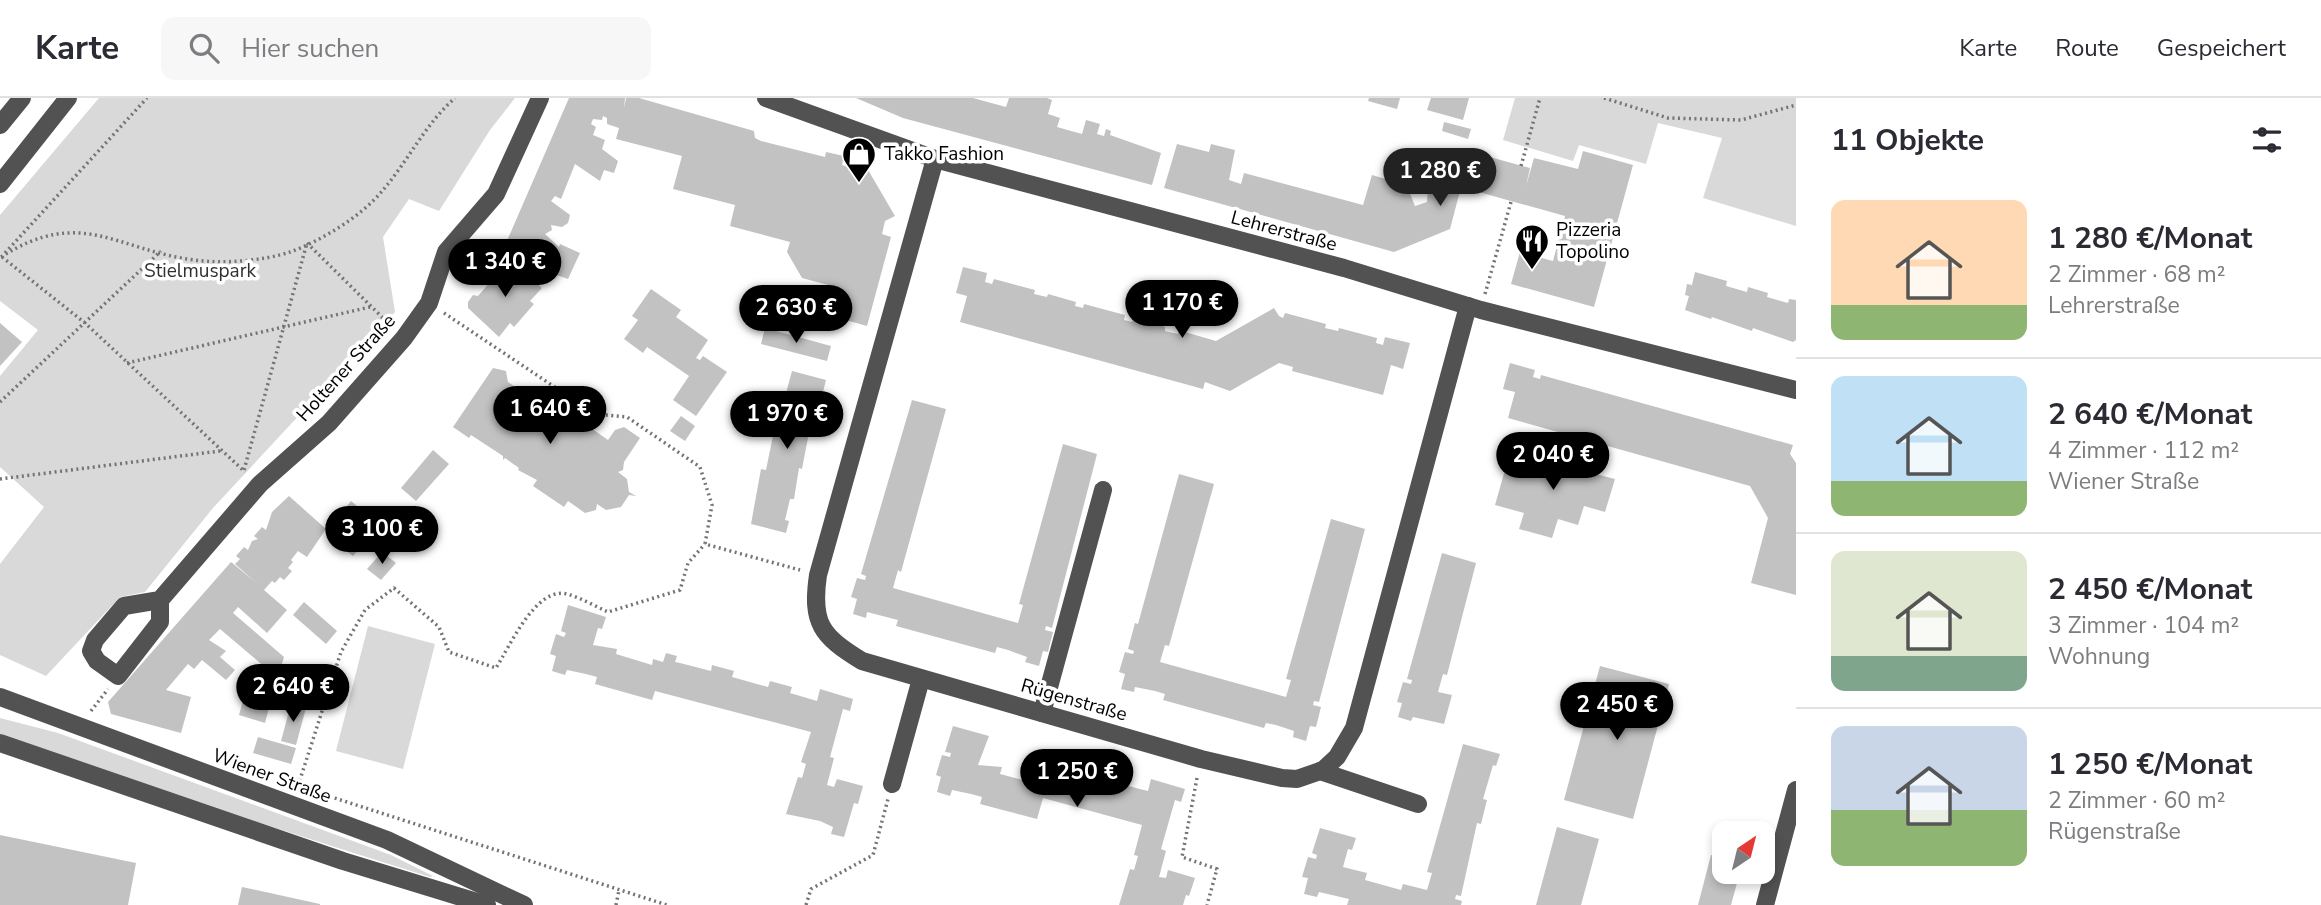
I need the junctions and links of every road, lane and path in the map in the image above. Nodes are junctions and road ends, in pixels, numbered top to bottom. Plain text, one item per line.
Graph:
1 (22, 98) edge
2 (68, 98) edge
3 (147, 98) edge
4 (540, 98) edge
5 (766, 98) edge
6 (1540, 98) edge
7 (1604, 98) edge
8 (453, 99) edge
9 (1796, 105) edge
10 (0, 125) edge
11 (934, 159) junction
12 (1521, 166) dead end
13 (0, 184) edge
14 (1511, 202) dead end
15 (307, 243) junction
16 (161, 251) junction
17 (1, 257) edge
18 (429, 303) junction
19 (370, 307) junction
20 (1474, 308) junction
21 (85, 323) junction
22 (283, 329) junction
23 (404, 338) junction
24 (126, 363) junction
25 (1796, 390) edge
26 (0, 402) edge
27 (221, 451) junction
28 (244, 471) junction
29 (0, 479) edge
30 (260, 484) junction
31 (1103, 490) dead end
32 (705, 544) junction
33 (818, 575) junction
34 (160, 600) junction
35 (118, 676) junction
36 (921, 679) junction
37 (0, 697) edge
38 (1042, 713) junction
39 (103, 717) dead end
40 (84, 720) junction
41 (0, 743) edge
42 (1201, 759) junction
43 (1320, 771) junction
44 (285, 781) dead end
45 (892, 784) joint
46 (311, 790) dead end
47 (1796, 790) edge
48 (1418, 804) dead end
49 (619, 890) junction
50 (487, 905) edge
51 (524, 905) edge
52 (616, 905) edge
53 (667, 905) edge
54 (806, 905) edge
55 (1207, 905) edge
56 (1766, 905) edge

1 - 10 street
2 - 13 street
3 - 17 path
4 - 18 street, Holtener Straße
5 - 11 street, Lehrerstraße
6 - 12 path
7 - 9 path
8 - 15 path
11 - 20 street, Lehrerstraße
11 - 33 street, Rügenstraße
14 - 20 path
15 - 16 path
15 - 19 path
15 - 22 path
16 - 17 path
16 - 21 path
17 - 21 path
18 - 23 street, Holtener Straße
18 - 32 path
19 - 22 path
19 - 23 path
20 - 25 street, Lehrerstraße
20 - 43 street
21 - 24 path
21 - 26 path
22 - 24 path
22 - 28 path
23 - 30 street, Holtener Straße
24 - 27 path
27 - 28 path
27 - 29 path
28 - 30 path
30 - 34 street, Holtener Straße
31 - 38 street
32 - 33 path
32 - 44 path
33 - 36 street, Rügenstraße
34 - 35 street, Holtener Straße
34 - 35 street
35 - 40 path
36 - 38 street, Rügenstraße
36 - 45 street
37 - 40 street, Wiener Straße
38 - 42 street, Rügenstraße
39 - 40 path
40 - 51 street, Wiener Straße
41 - 50 street
42 - 43 street, Rügenstraße
42 - 55 path
43 - 48 street
45 - 54 path
46 - 49 path
47 - 56 street
49 - 52 path
49 - 53 path

